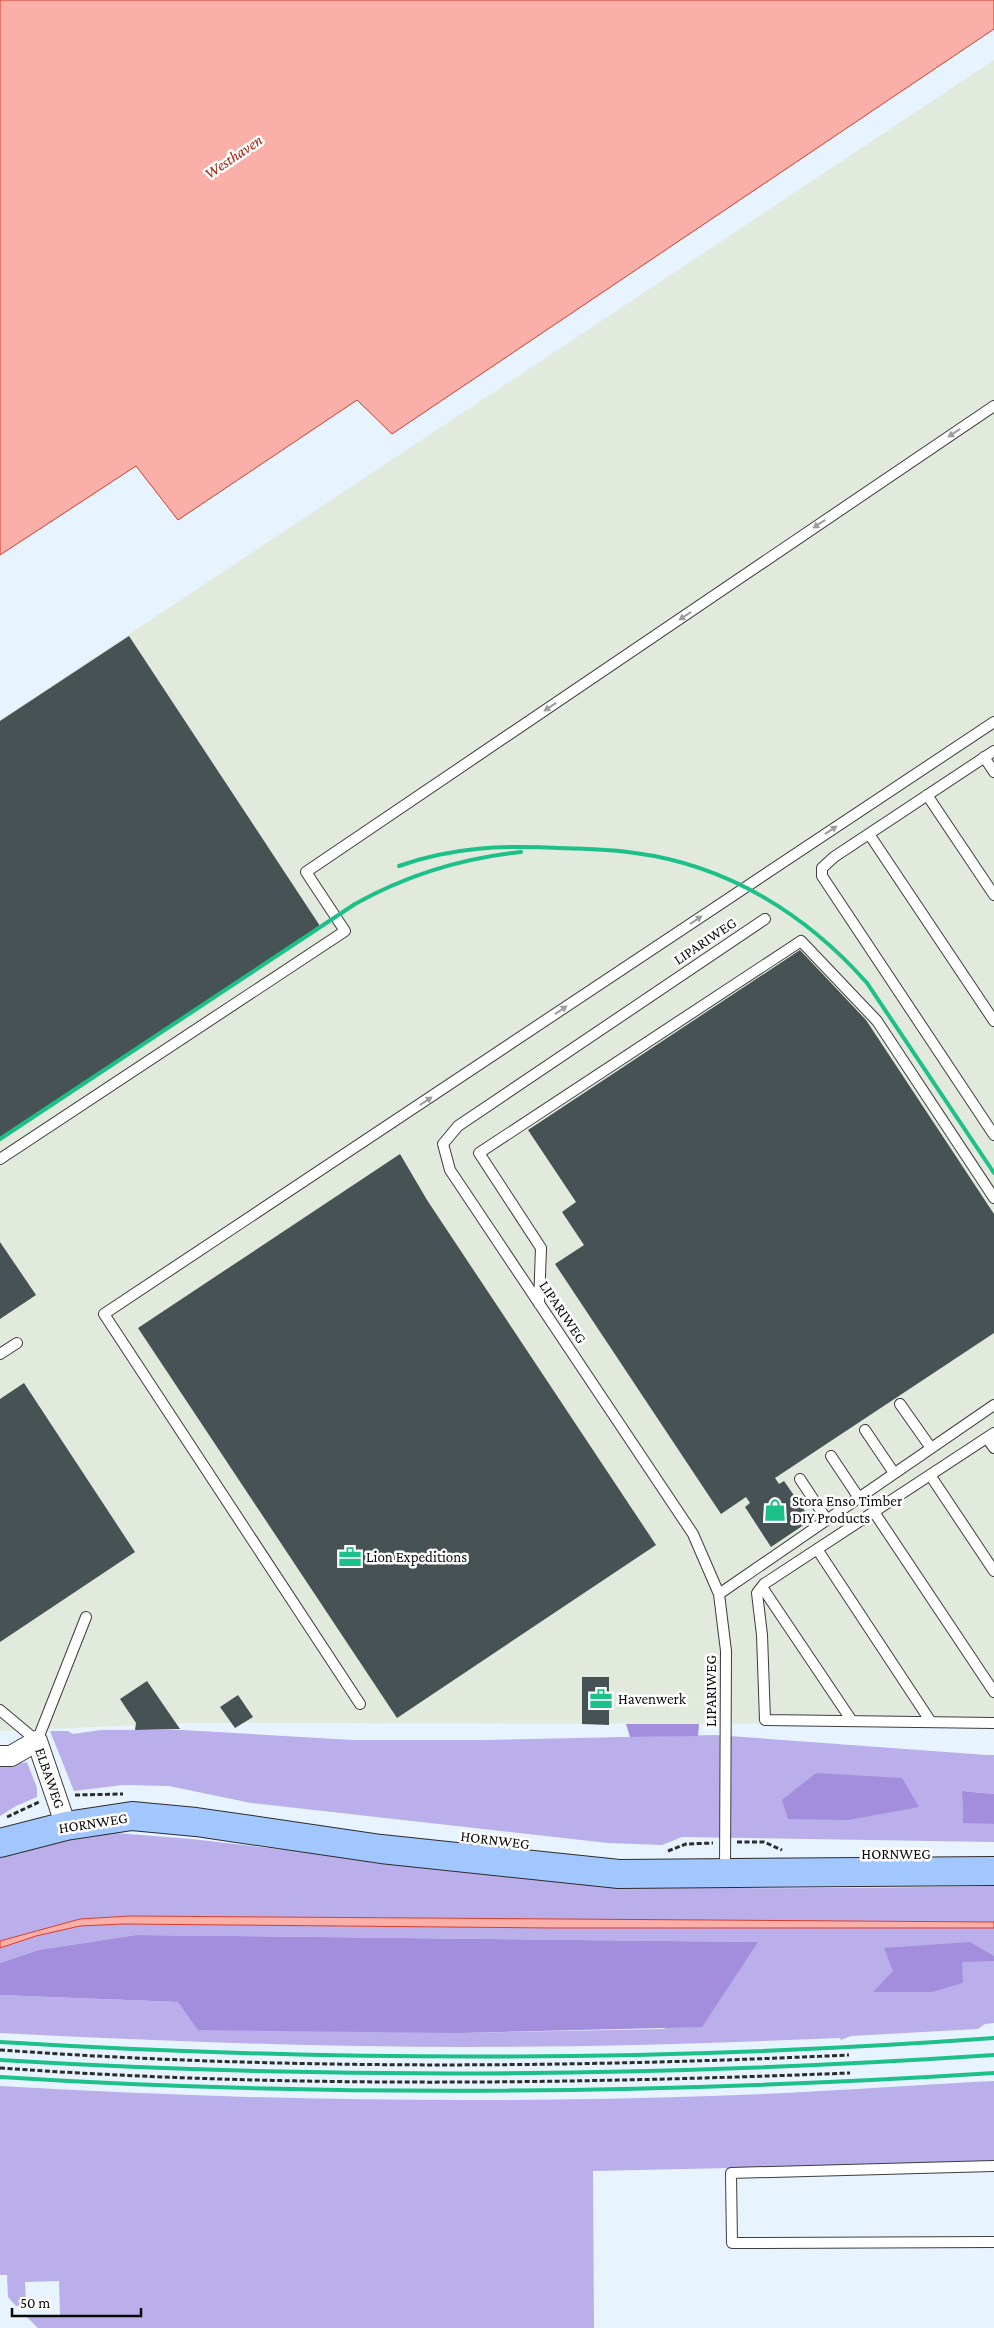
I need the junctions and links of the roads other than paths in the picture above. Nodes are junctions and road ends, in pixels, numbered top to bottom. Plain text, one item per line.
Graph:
1 (994, 406) edge
2 (994, 722) edge
3 (994, 750) edge
4 (984, 757) junction
5 (994, 772) edge
6 (927, 795) junction
7 (869, 834) junction
8 (994, 895) edge
9 (765, 919) dead end
10 (994, 1020) edge
11 (994, 1135) edge
12 (0, 1159) edge
13 (994, 1198) edge
14 (539, 1304) junction
15 (17, 1343) dead end
16 (0, 1354) edge
17 (900, 1404) dead end
18 (994, 1405) edge
19 (866, 1430) dead end
20 (991, 1435) edge
21 (931, 1448) junction
22 (994, 1448) edge
23 (831, 1456) dead end
24 (894, 1473) junction
25 (930, 1475) junction
26 (800, 1479) dead end
27 (859, 1498) junction
28 (874, 1512) junction
29 (827, 1520) junction
30 (817, 1549) junction
31 (994, 1571) edge
32 (762, 1587) junction
33 (719, 1594) junction
34 (86, 1617) dead end
35 (994, 1692) edge
36 (360, 1704) dead end
37 (0, 1710) edge
38 (852, 1721) junction
39 (931, 1722) junction
40 (994, 1723) edge
41 (37, 1741) junction
42 (0, 1756) edge
43 (66, 1826) junction
44 (1, 1831) edge
45 (994, 1872) edge
46 (725, 1873) junction
47 (994, 2166) edge
48 (994, 2242) edge

1 -> 12 lane
36 -> 2 lane
3 - 4 lane
4 - 5 lane
4 - 6 lane
6 - 7 lane
6 - 8 lane
7 - 10 lane
7 - 11 lane
9 - 14 lane, LIPARIWEG
13 - 14 lane
14 - 33 lane, LIPARIWEG
15 - 16 lane
17 - 21 lane
18 - 21 lane
19 - 24 lane
20 - 22 lane
20 - 25 lane
21 - 24 lane
23 - 27 lane
24 - 27 lane
25 - 28 lane
25 - 31 lane
26 - 29 lane
27 - 29 lane
28 - 30 lane
28 - 35 lane
29 - 33 lane
30 - 32 lane
30 - 39 lane
32 - 38 lane
32 - 38 lane
33 - 46 lane, LIPARIWEG
34 - 41 lane
37 - 41 lane
38 - 39 lane
39 - 40 lane
41 - 42 street, ELBAWEG
41 - 43 street, ELBAWEG
43 - 44 street, HORNWEG
43 - 46 street, HORNWEG
45 - 46 street, HORNWEG
47 - 48 lane

